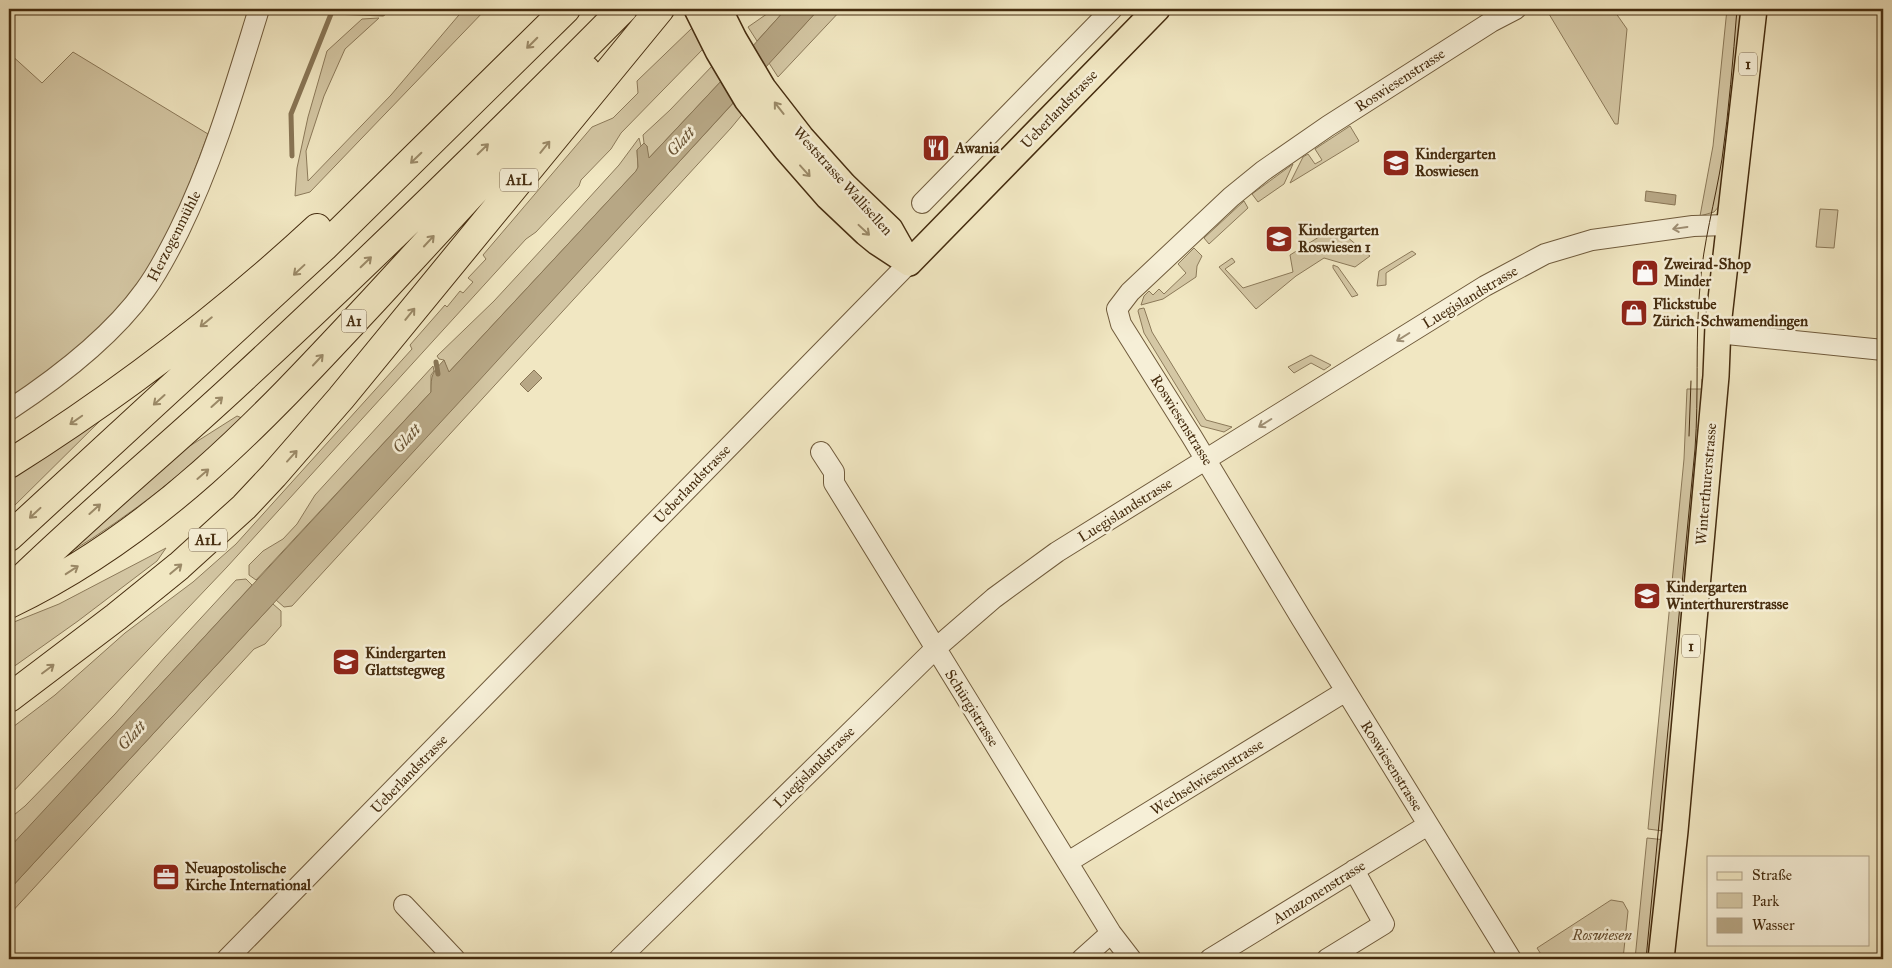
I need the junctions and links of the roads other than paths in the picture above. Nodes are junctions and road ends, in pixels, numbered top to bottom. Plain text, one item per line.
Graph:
1 (259, 9) edge
2 (541, 9) edge
3 (566, 9) edge
4 (623, 9) edge
5 (644, 9) edge
6 (660, 9) edge
7 (697, 9) edge
8 (719, 9) edge
9 (1112, 9) edge
10 (1156, 9) edge
11 (1516, 9) edge
12 (1754, 9) edge
13 (723, 39) junction
14 (922, 203) dead end
15 (1728, 225) junction
16 (909, 263) junction
17 (1717, 333) junction
18 (1883, 350) edge
19 (9, 410) edge
20 (821, 452) dead end
21 (1206, 459) junction
22 (9, 464) edge
23 (9, 537) edge
24 (16, 596) edge
25 (935, 649) junction
26 (1346, 691) junction
27 (9, 698) edge
28 (1428, 825) junction
29 (1068, 862) junction
30 (1354, 870) junction
31 (404, 905) dead end
32 (1111, 933) junction
33 (227, 959) edge
34 (455, 959) edge
35 (619, 959) edge
36 (1082, 959) edge
37 (1131, 959) edge
38 (1211, 959) edge
39 (1327, 959) edge
40 (1511, 959) edge
41 (1661, 959) edge

1 - 19 street, Herzogenmühle
2 -> 22 highway
3 -> 23 highway
24 -> 4 highway
24 -> 5 highway, A1
27 -> 6 highway, A1L
7 - 13 main road
8 - 13 main road
9 - 14 street
10 - 16 main road, Ueberlandstrasse
11 - 21 street, Roswiesenstrasse
12 - 15 main road, Winterthurerstrasse / 1
13 - 16 main road, Weststrasse Wallisellen
15 - 17 main road, Winterthurerstrasse / 1
15 -> 21 street, Luegislandstrasse
16 - 33 street, Ueberlandstrasse
17 - 18 street
17 - 41 main road, Winterthurerstrasse / 1
20 - 25 street, Schürgistrasse
21 - 25 street, Luegislandstrasse
21 - 26 street, Roswiesenstrasse
25 - 29 street, Schürgistrasse
25 - 35 street, Luegislandstrasse
26 - 28 street, Roswiesenstrasse
26 - 29 street, Wechselwiesenstrasse
28 - 30 street, Amazonenstrasse
28 - 40 street, Roswiesenstrasse
29 - 32 street, Schürgistrasse
30 - 38 street, Amazonenstrasse
30 - 39 street
31 - 34 street
32 - 36 street
32 - 37 street, Schürgistrasse

